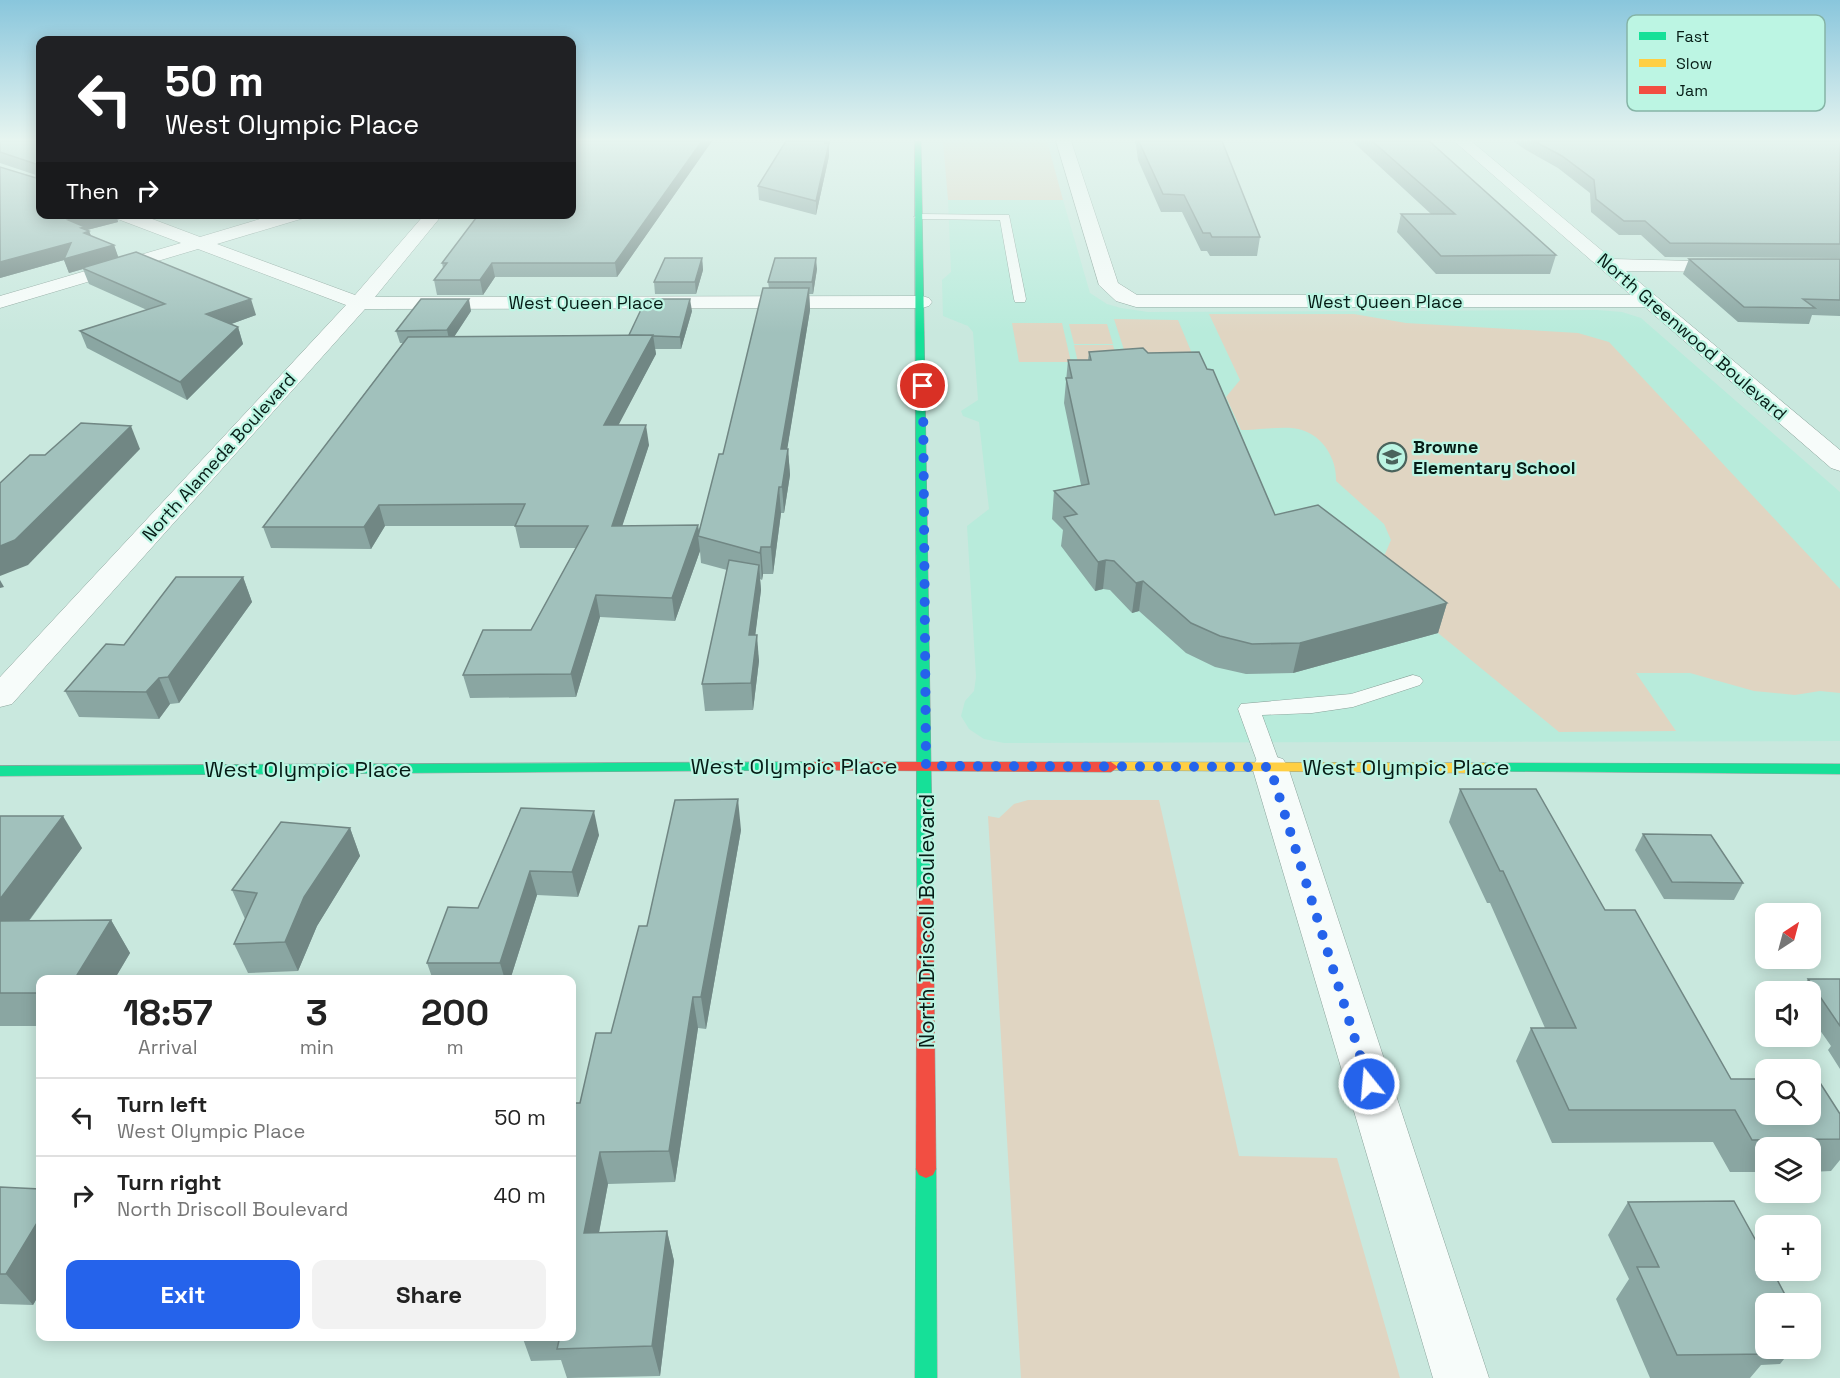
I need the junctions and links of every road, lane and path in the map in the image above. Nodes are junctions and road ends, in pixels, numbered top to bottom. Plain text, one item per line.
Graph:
1 (920, 205) edge
2 (1083, 205) edge
3 (1538, 205) edge
4 (920, 217) junction
5 (134, 219) edge
6 (281, 219) edge
7 (431, 219) edge
8 (199, 243) junction
9 (1608, 265) junction
10 (1747, 266) edge
11 (1020, 299) dead end
12 (1649, 301) junction
13 (0, 302) edge
14 (922, 302) junction
15 (359, 303) junction
16 (1840, 464) edge
17 (1413, 681) dead end
18 (0, 697) edge
19 (926, 766) junction
20 (1270, 767) junction
21 (1840, 769) edge
22 (0, 771) edge
23 (926, 1378) edge
24 (1461, 1378) edge

1 - 4 main road, North Driscoll Boulevard
2 - 12 street, West Queen Place
3 - 9 street, North Greenwood Boulevard
4 - 11 lane
4 - 14 main road, North Driscoll Boulevard
5 - 8 street
6 - 8 street
7 - 15 street, North Alameda Boulevard
8 - 13 street
8 - 15 street
9 - 10 street
9 - 12 street, North Greenwood Boulevard
12 - 16 street, North Greenwood Boulevard
14 - 15 street, West Queen Place
14 - 19 main road, North Driscoll Boulevard
15 - 18 street, North Alameda Boulevard
17 - 20 lane
19 - 20 main road, West Olympic Place
19 - 22 main road, West Olympic Place
19 - 23 main road, North Driscoll Boulevard
20 - 21 main road, West Olympic Place
20 - 24 street

